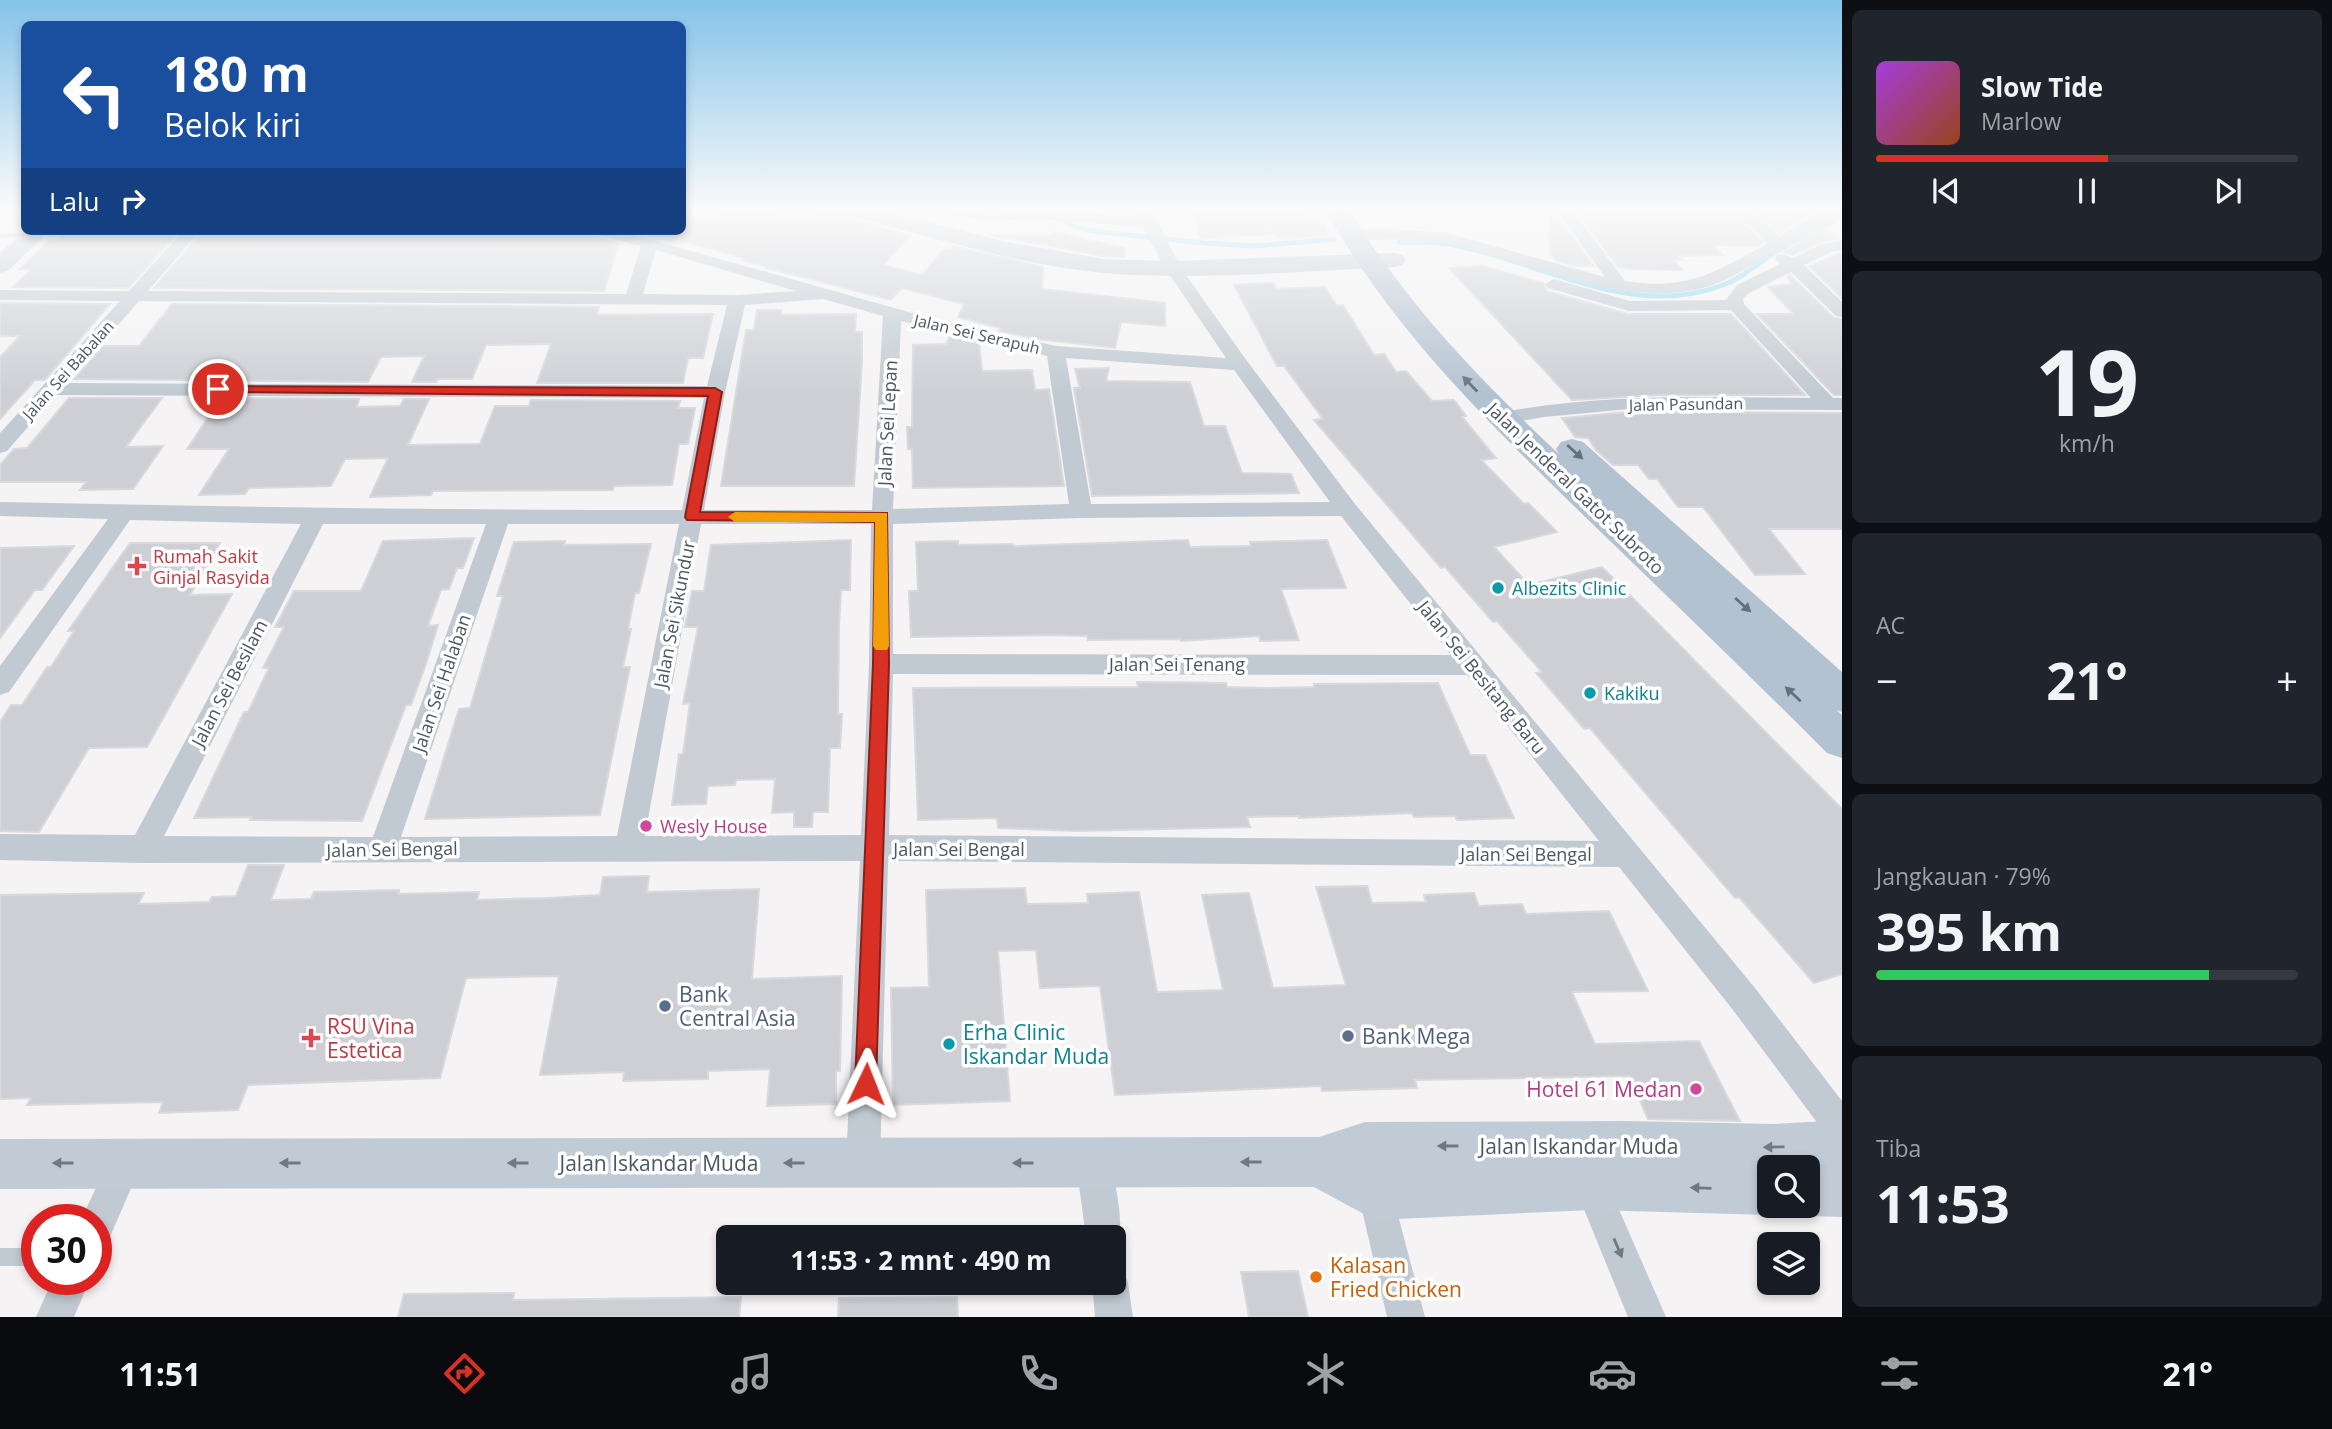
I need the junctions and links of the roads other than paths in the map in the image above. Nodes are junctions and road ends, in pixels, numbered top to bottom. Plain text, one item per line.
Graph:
1 (156, 272) edge
2 (641, 272) edge
3 (749, 272) edge
4 (1176, 272) edge
5 (1386, 272) edge
6 (1512, 272) edge
7 (1571, 272) edge
8 (1610, 272) edge
9 (1729, 272) edge
10 (1780, 272) edge
11 (1802, 272) edge
12 (1620, 286) junction
13 (821, 294) junction
14 (0, 295) edge
15 (136, 295) junction
16 (633, 300) junction
17 (737, 300) junction
18 (1736, 305) junction
19 (1842, 312) edge
20 (892, 313) junction
21 (1056, 352) junction
22 (1240, 365) junction
23 (52, 389) junction
24 (715, 392) junction
25 (1835, 404) edge
26 (1517, 415) junction
27 (0, 446) edge
28 (0, 509) edge
29 (1347, 509) junction
30 (125, 510) junction
31 (1081, 511) junction
32 (316, 517) junction
33 (500, 517) junction
34 (692, 517) junction
35 (882, 517) junction
36 (881, 664) junction
37 (1474, 665) junction
38 (0, 685) edge
39 (1840, 693) edge
40 (1842, 741) edge
41 (0, 847) edge
42 (629, 847) junction
43 (874, 848) junction
44 (142, 850) junction
45 (382, 850) junction
46 (1624, 854) junction
47 (1842, 1128) edge
48 (1842, 1144) edge
49 (1365, 1146) junction
50 (1319, 1162) junction
51 (125, 1163) junction
52 (863, 1163) junction
53 (1093, 1163) junction
54 (0, 1164) edge
55 (1632, 1165) junction
56 (1591, 1185) junction
57 (1757, 1188) edge
58 (1820, 1191) edge
59 (1842, 1192) edge
60 (1375, 1195) junction
61 (106, 1204) edge
62 (1102, 1225) edge
63 (0, 1257) edge
64 (21, 1257) edge
65 (65, 1295) edge
66 (1111, 1295) edge
67 (55, 1317) edge
68 (1114, 1317) edge
69 (1406, 1317) edge
70 (1647, 1317) edge

1 - 15 street, Jalan Sei Babalan
2 - 16 street
3 - 13 street, Jalan Sei Serapuh
4 - 22 street, Jalan Sei Besitang Baru
5 - 26 main road, Jalan Jenderal Gatot Subroto
6 - 18 street
7 - 12 street
8 - 12 street
9 - 12 street
10 - 18 street
11 - 19 street
13 - 17 street
13 - 20 street, Jalan Sei Serapuh
14 - 15 street
15 - 16 street
15 - 23 street, Jalan Sei Babalan
16 - 17 street
17 - 24 street, Jalan Sei Sikundur
18 - 25 street
20 - 21 street, Jalan Sei Serapuh
20 - 35 street, Jalan Sei Lepan
21 - 22 street, Jalan Sei Serapuh
21 - 31 street
22 - 29 street, Jalan Sei Besitang Baru
23 - 24 street
23 - 27 street, Jalan Sei Babalan
24 - 34 street, Jalan Sei Sikundur
25 - 26 street, Jalan Pasundan
26 -> 39 main road, Jalan Jenderal Gatot Subroto
40 -> 26 main road, Jalan Jenderal Gatot Subroto
28 - 30 street
29 - 31 street
29 - 37 street, Jalan Sei Besitang Baru
30 - 32 street
30 - 38 street
31 - 35 street
32 - 33 street
32 - 44 street, Jalan Sei Besilam
33 - 34 street
33 - 45 street, Jalan Sei Halaban
34 - 35 street
34 - 42 street, Jalan Sei Sikundur
35 - 36 street, Jalan Sei Lepan
36 - 37 street, Jalan Sei Tenang
36 - 43 street, Jalan Sei Lepan
37 - 46 street, Jalan Sei Besitang Baru
41 - 44 street, Jalan Sei Bengal
42 - 43 street, Jalan Sei Bengal
42 - 45 street, Jalan Sei Bengal
43 - 46 street, Jalan Sei Bengal
43 - 52 street, Jalan Sei Lepan
44 - 45 street, Jalan Sei Bengal
46 - 47 street, Jalan Sei Besitang Baru
48 -> 55 main road, Jalan Iskandar Muda
49 - 50 main road, Jalan Iskandar Muda
55 -> 49 main road, Jalan Iskandar Muda
49 - 60 street
50 -> 53 main road, Jalan Iskandar Muda
50 - 60 main road
52 -> 51 main road, Jalan Iskandar Muda
51 -> 54 main road, Jalan Iskandar Muda
51 - 61 street
53 -> 52 main road, Jalan Iskandar Muda
53 - 62 street
55 - 56 main road, Jalan Iskandar Muda
57 -> 55 main road, Jalan Iskandar Muda
56 - 60 main road, Jalan Iskandar Muda
56 -> 70 street
58 - 59 main road
60 - 69 street
63 - 64 lane
65 - 67 street
66 - 68 street

